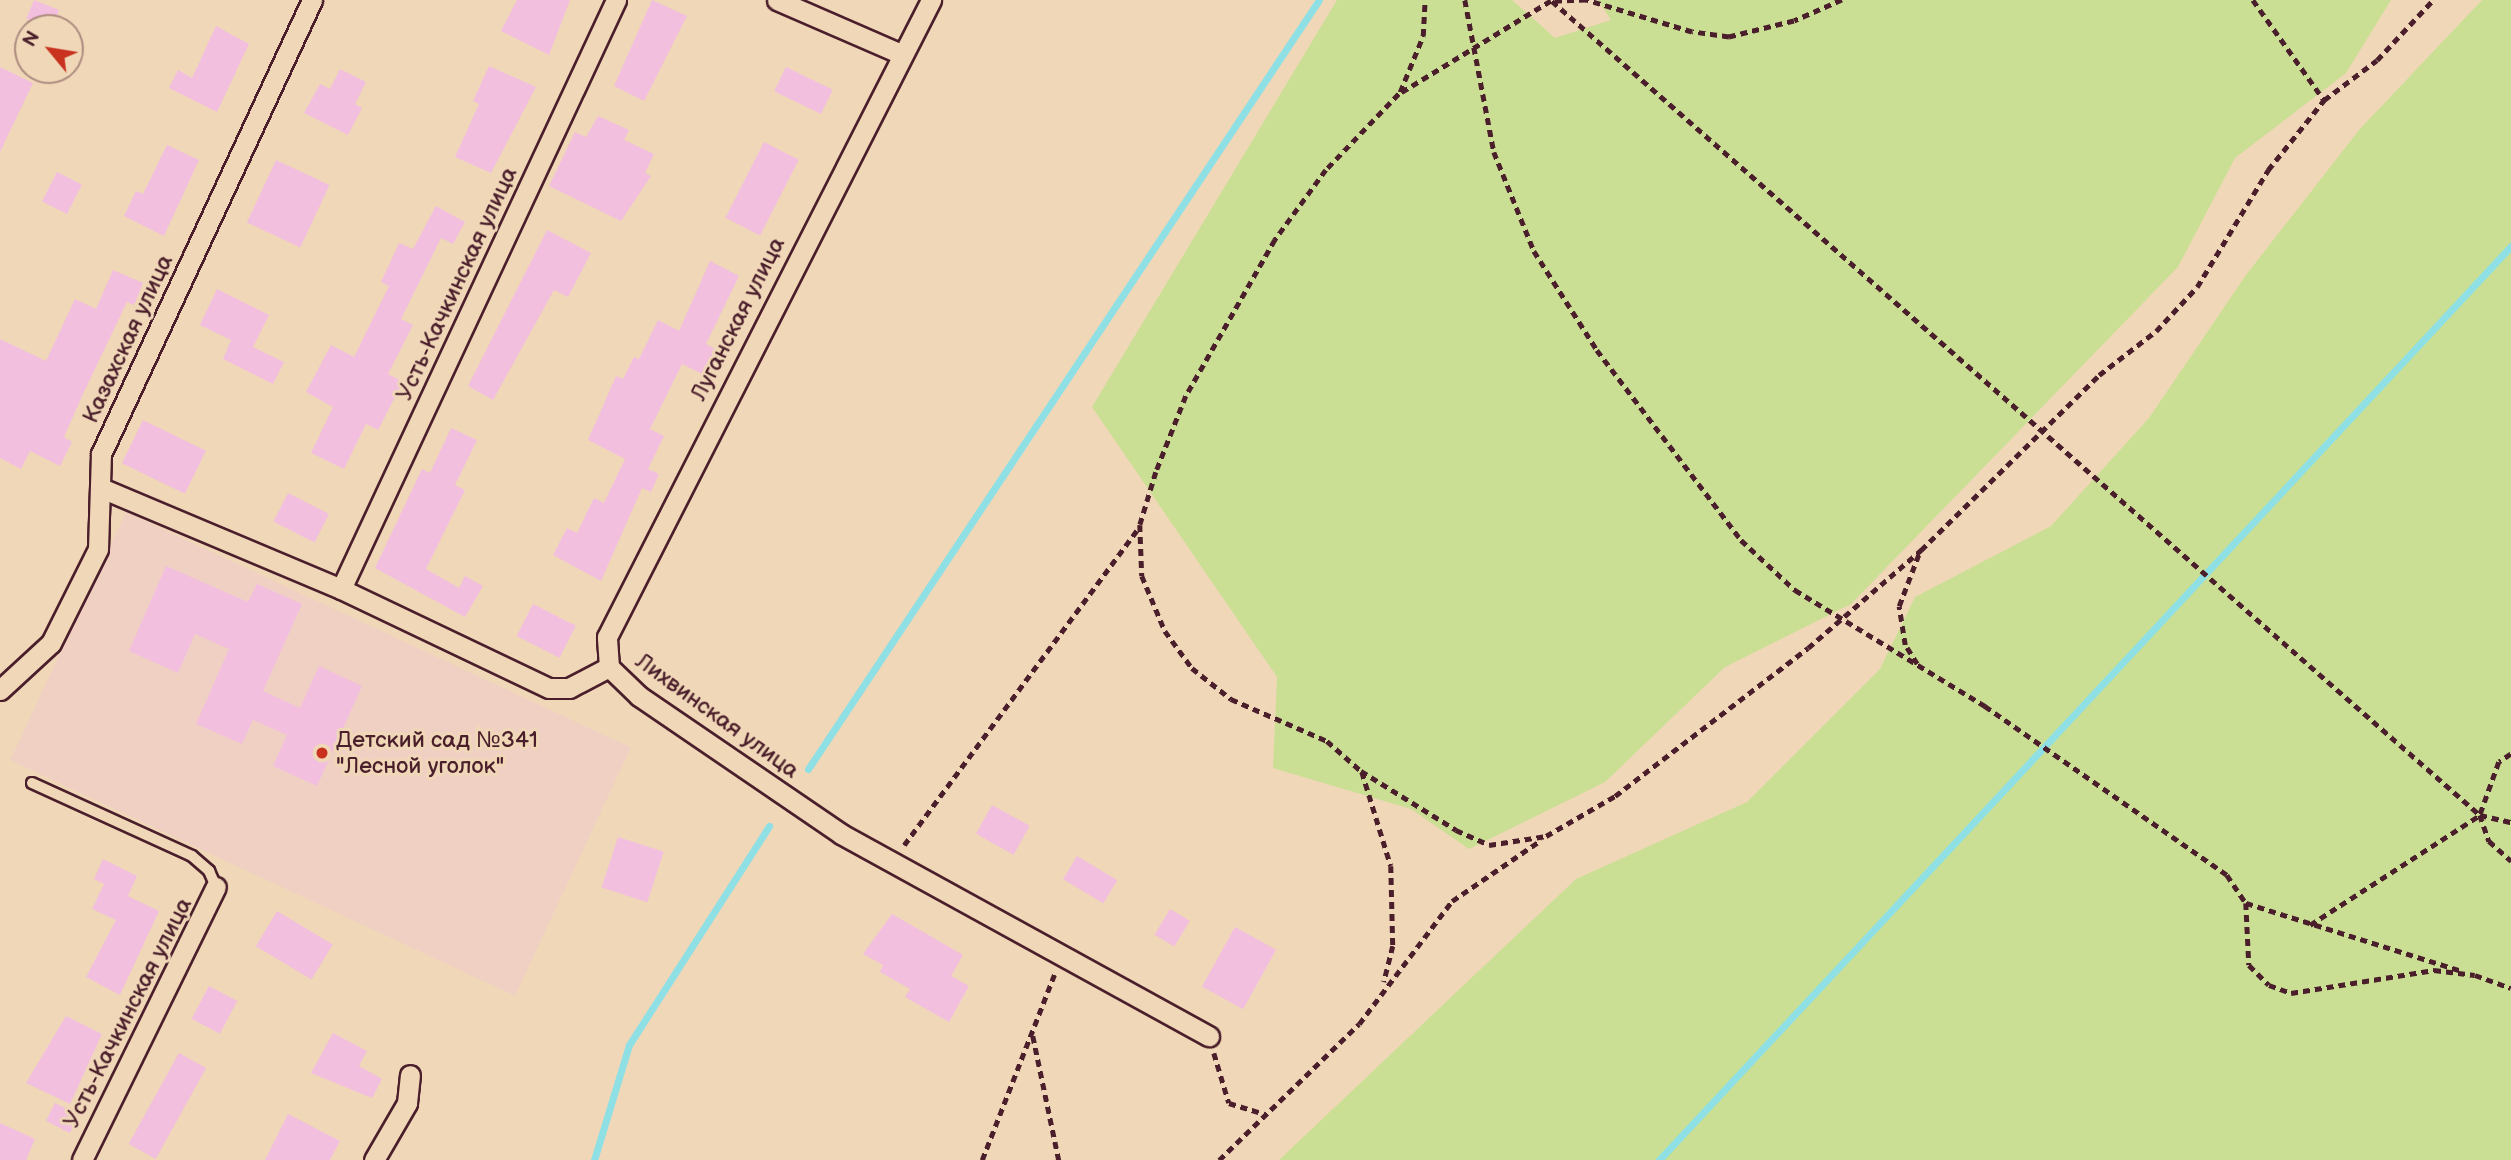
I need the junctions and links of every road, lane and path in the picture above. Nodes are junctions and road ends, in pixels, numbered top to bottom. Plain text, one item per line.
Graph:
1 (312, 0) edge
2 (615, 0) edge
3 (777, 0) edge
4 (931, 0) edge
5 (1425, 0) edge
6 (1465, 0) edge
7 (1551, 0) edge
8 (1585, 0) edge
9 (1842, 0) edge
10 (2253, 0) edge
11 (2433, 0) edge
12 (1475, 44) junction
13 (901, 54) junction
14 (1399, 94) junction
15 (2324, 100) junction
16 (2042, 432) junction
17 (101, 488) junction
18 (1140, 525) junction
19 (1920, 550) junction
20 (341, 589) junction
21 (1841, 619) junction
22 (609, 667) junction
23 (1919, 667) junction
24 (0, 690) edge
25 (2511, 754) edge
26 (1361, 771) junction
27 (32, 783) dead end
28 (2480, 815) junction
29 (2511, 822) edge
30 (1546, 836) junction
31 (893, 861) junction
32 (2511, 862) edge
33 (216, 887) joint
34 (2246, 903) junction
35 (2310, 925) junction
36 (1062, 954) junction
37 (2476, 975) junction
38 (1383, 986) junction
39 (2511, 988) edge
40 (1032, 1035) junction
41 (1209, 1036) joint
42 (410, 1075) dead end
43 (1264, 1114) junction
44 (82, 1160) edge
45 (374, 1160) edge
46 (982, 1160) edge
47 (1059, 1160) edge
48 (1219, 1160) edge

1 - 17 street, Казахская улица
2 - 20 street, Усть-Качкинская улица
3 - 13 street
4 - 13 street, Луганская улица
5 - 14 path
6 - 12 path
7 - 8 path
7 - 12 path
7 - 16 path
8 - 9 path
10 - 15 path
11 - 15 path
12 - 14 path
12 - 21 path
13 - 22 street, Луганская улица
14 - 18 path
15 - 16 path
16 - 19 path
16 - 28 path
17 - 20 street, Лихвинская улица
17 - 24 street, Казахская улица
18 - 26 path
18 - 31 path
19 - 21 path
19 - 23 path
20 - 22 street, Лихвинская улица
21 - 23 path
21 - 30 path
22 - 31 street, Лихвинская улица
23 - 34 path
25 - 28 path
26 - 30 path
26 - 38 path
27 - 33 lane
28 - 29 path
28 - 32 path
28 - 35 path
30 - 38 path
31 - 36 street, Лихвинская улица
33 - 44 street, Усть-Качкинская улица
34 - 35 path
34 - 37 path
35 - 37 path
36 - 40 path
36 - 41 street, Лихвинская улица
37 - 39 path
38 - 43 path
40 - 46 path
40 - 47 path
41 - 43 path
42 - 45 street
43 - 48 path

